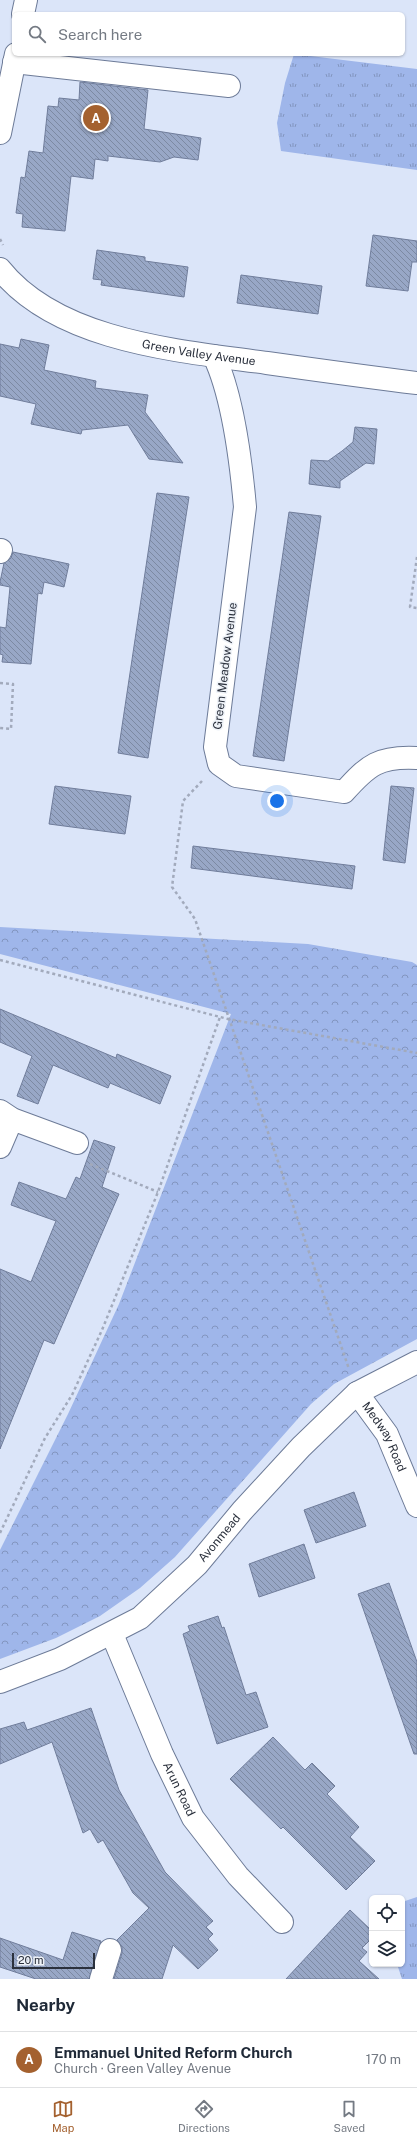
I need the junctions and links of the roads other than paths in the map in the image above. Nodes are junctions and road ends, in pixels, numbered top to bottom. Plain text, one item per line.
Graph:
1 (26, 0) edge
2 (23, 12) edge
3 (15, 58) edge
4 (229, 86) dead end
5 (0, 132) edge
6 (0, 269) edge
7 (214, 356) junction
8 (417, 383) edge
9 (417, 758) edge
10 (6, 1115) edge
11 (77, 1143) road end
12 (0, 1148) edge
13 (417, 1362) edge
14 (357, 1393) junction
15 (417, 1506) edge
16 (112, 1634) junction
17 (0, 1682) edge
18 (282, 1922) dead end
19 (110, 1950) dead end
20 (101, 1979) edge

1 - 2 street
3 - 4 street
3 - 5 street
6 - 7 street, Green Valley Avenue
7 - 8 street, Green Valley Avenue
7 - 9 street, Green Meadow Avenue
10 - 11 street
10 - 12 street
13 - 14 street, Avonmead
14 - 15 street, Medway Road
14 - 16 street, Avonmead
16 - 17 street, Avonmead
16 - 18 street, Arun Road
19 - 20 street

